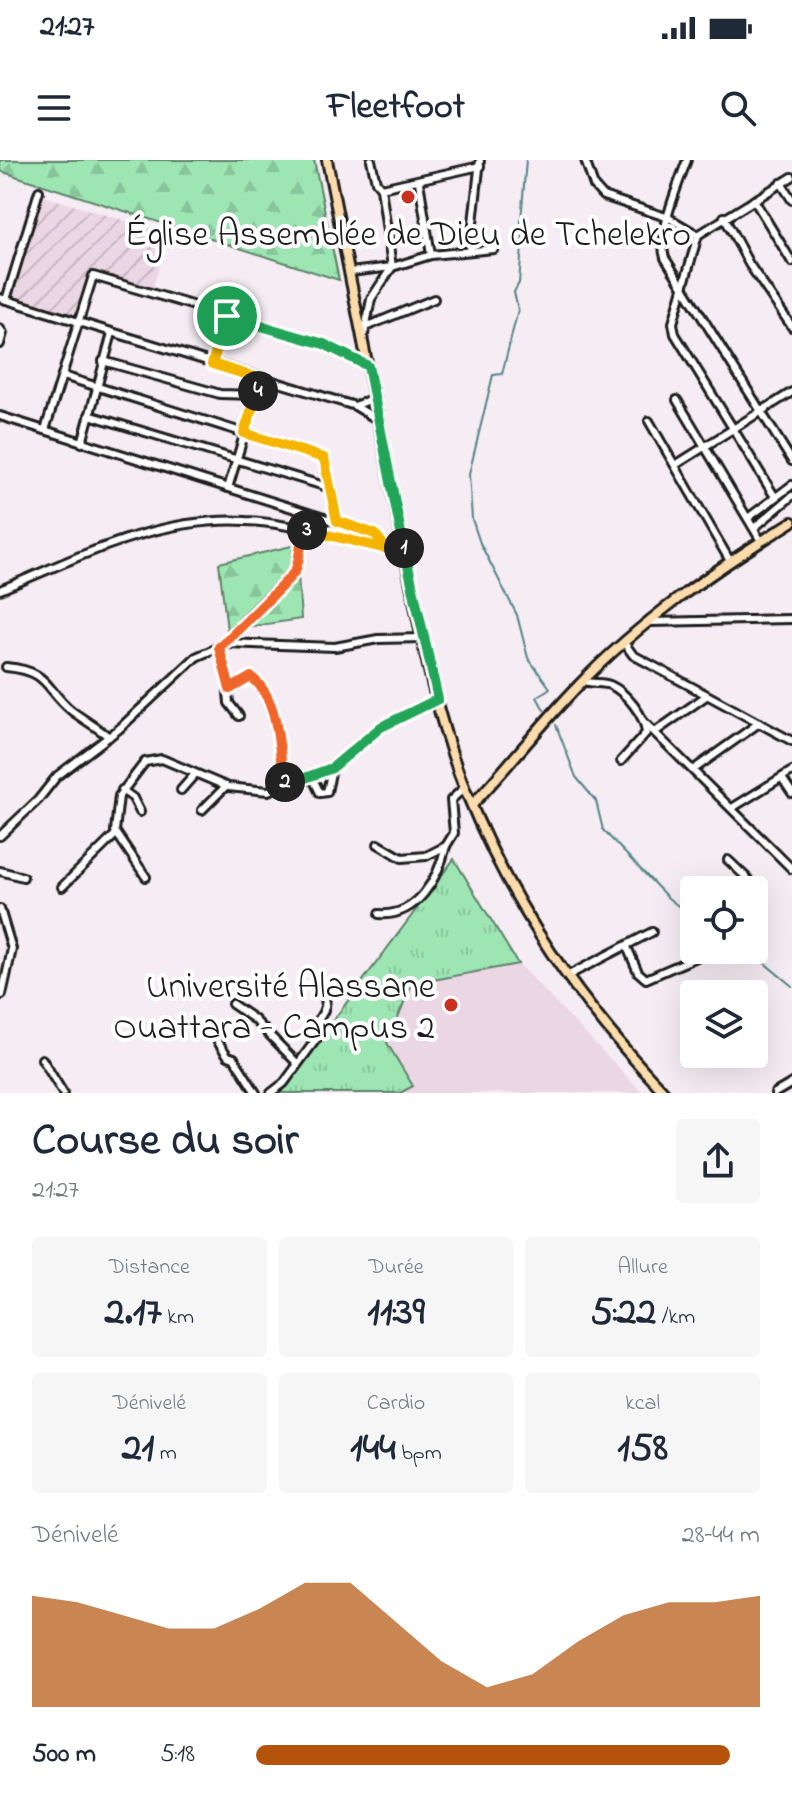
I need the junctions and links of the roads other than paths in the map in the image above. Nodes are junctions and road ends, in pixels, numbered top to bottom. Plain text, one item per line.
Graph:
1 (327, 160) edge
2 (371, 160) edge
3 (585, 160) edge
4 (687, 160) edge
5 (480, 163) edge
6 (792, 177) edge
7 (419, 182) junction
8 (781, 183) junction
9 (381, 188) junction
10 (39, 191) dead end
11 (754, 200) junction
12 (792, 200) edge
13 (724, 217) junction
14 (669, 218) junction
15 (698, 235) junction
16 (494, 249) dead end
17 (470, 250) junction
18 (431, 255) junction
19 (792, 262) edge
20 (392, 267) junction
21 (350, 272) junction
22 (683, 283) junction
23 (3, 299) edge
24 (434, 299) dead end
25 (792, 302) edge
26 (782, 308) junction
27 (227, 316) junction
28 (78, 323) junction
29 (368, 326) junction
30 (792, 327) edge
31 (0, 329) edge
32 (112, 333) junction
33 (363, 340) junction
34 (0, 344) edge
35 (103, 361) junction
36 (212, 364) junction
37 (368, 366) junction
38 (63, 376) junction
39 (261, 379) junction
40 (95, 386) junction
41 (791, 394) edge
42 (256, 395) junction
43 (373, 398) junction
44 (677, 400) dead end
45 (355, 406) junction
46 (761, 410) junction
47 (89, 415) junction
48 (0, 416) edge
49 (378, 420) junction
50 (649, 421) dead end
51 (732, 429) junction
52 (45, 430) junction
53 (244, 433) junction
54 (82, 443) junction
55 (705, 447) junction
56 (237, 460) junction
57 (792, 461) edge
58 (677, 464) junction
59 (792, 485) edge
60 (228, 488) junction
61 (331, 488) junction
62 (792, 496) edge
63 (775, 497) junction
64 (748, 518) junction
65 (337, 521) junction
66 (792, 522) edge
67 (754, 528) junction
68 (304, 530) junction
69 (402, 538) junction
70 (761, 541) junction
71 (388, 550) junction
72 (730, 561) junction
73 (407, 563) junction
74 (0, 590) edge
75 (792, 619) edge
76 (650, 622) junction
77 (423, 638) junction
78 (228, 643) junction
79 (625, 644) junction
80 (219, 647) junction
81 (6, 667) dead end
82 (583, 681) junction
83 (230, 689) junction
84 (706, 696) junction
85 (438, 699) junction
86 (239, 716) dead end
87 (645, 723) junction
88 (759, 723) junction
89 (655, 732) junction
90 (109, 737) junction
91 (792, 741) edge
92 (621, 761) dead end
93 (332, 768) junction
94 (693, 770) junction
95 (792, 771) edge
96 (195, 774) junction
97 (312, 777) junction
98 (782, 778) junction
99 (286, 785) junction
100 (226, 786) junction
101 (464, 788) junction
102 (122, 790) junction
103 (181, 790) dead end
104 (792, 793) edge
105 (472, 805) junction
106 (732, 808) junction
107 (202, 810) dead end
108 (140, 812) dead end
109 (116, 834) junction
110 (0, 836) edge
111 (378, 844) dead end
112 (446, 846) junction
113 (728, 860) dead end
114 (792, 869) edge
115 (0, 871) edge
116 (745, 876) edge
117 (23, 877) dead end
118 (146, 877) dead end
119 (62, 887) dead end
120 (0, 909) edge
121 (379, 914) dead end
122 (652, 932) dead end
123 (627, 947) junction
124 (681, 964) edge
125 (565, 977) junction
126 (317, 981) dead end
127 (2, 995) dead end
128 (232, 1004) dead end
129 (218, 1042) dead end
130 (42, 1059) dead end
131 (297, 1063) junction
132 (792, 1083) edge
133 (63, 1093) edge
134 (256, 1093) edge
135 (271, 1093) edge
136 (665, 1093) edge
137 (775, 1093) edge

1 - 21 main road
2 - 9 street
3 - 14 street
4 - 14 street
5 - 7 street
5 - 17 street
6 - 8 street
7 - 9 street
7 - 18 street
8 - 11 street
8 - 12 street
9 - 20 street
10 - 23 street
11 - 13 street
11 - 19 street
13 - 15 street
13 - 26 street
14 - 15 street
14 - 22 street
15 - 22 street
16 - 17 street
17 - 18 street
18 - 20 street
20 - 21 street
20 - 29 street
21 - 33 main road
22 - 46 street
22 - 51 street
23 - 28 street
24 - 29 street
25 - 26 street
26 - 30 street
27 - 28 street
27 - 36 street
27 - 37 street
28 - 32 street
28 - 38 street
29 - 33 street
31 - 34 street
32 - 35 street
32 - 36 street
33 - 37 main road
35 - 40 street
35 - 42 street
36 - 39 street
37 - 43 main road
38 - 40 street
38 - 52 street
39 - 42 street
39 - 45 street
40 - 47 street
40 - 53 street
41 - 46 street
42 - 53 street
43 - 45 street
43 - 49 main road
44 - 55 street
45 - 49 street
46 - 51 street
46 - 57 street
47 - 54 street
47 - 56 street
48 - 52 street
49 - 69 main road
50 - 58 street
51 - 55 street
51 - 63 street
52 - 54 street
53 - 56 street
53 - 61 street
54 - 60 street
55 - 58 street
55 - 64 street
56 - 60 street
56 - 61 street
58 - 72 street
59 - 63 street
60 - 65 street
61 - 65 street
62 - 67 street
63 - 64 street
64 - 67 street
65 - 71 street
66 - 70 main road
67 - 70 street
68 - 71 street
68 - 74 street
68 - 78 street
69 - 71 street
69 - 73 main road
70 - 72 main road
71 - 73 street
72 - 76 main road
73 - 77 main road
75 - 76 street
76 - 79 main road
77 - 78 street
77 - 85 main road
78 - 80 street
79 - 82 main road
79 - 84 street
80 - 83 street
80 - 90 street
81 - 90 street
82 - 87 street
82 - 105 main road
83 - 86 street
83 - 99 street
84 - 88 street
84 - 89 street
85 - 93 street
85 - 101 main road
87 - 89 street
87 - 92 street
88 - 91 street
88 - 94 street
89 - 94 street
90 - 110 street
93 - 97 street
93 - 97 street
94 - 106 street
95 - 98 street
96 - 100 street
96 - 102 street
96 - 103 street
97 - 99 street
98 - 104 street
98 - 106 street
99 - 100 street
100 - 107 street
101 - 105 main road
101 - 112 street
102 - 108 street
102 - 109 street
105 - 125 main road
106 - 114 street
109 - 118 street
109 - 119 street
111 - 112 street
112 - 121 street
113 - 116 street
115 - 117 street
120 - 127 street
122 - 123 street
123 - 124 street
123 - 125 street
125 - 136 main road
126 - 131 street
128 - 131 street
129 - 134 street
130 - 133 street
131 - 135 street
132 - 137 street

